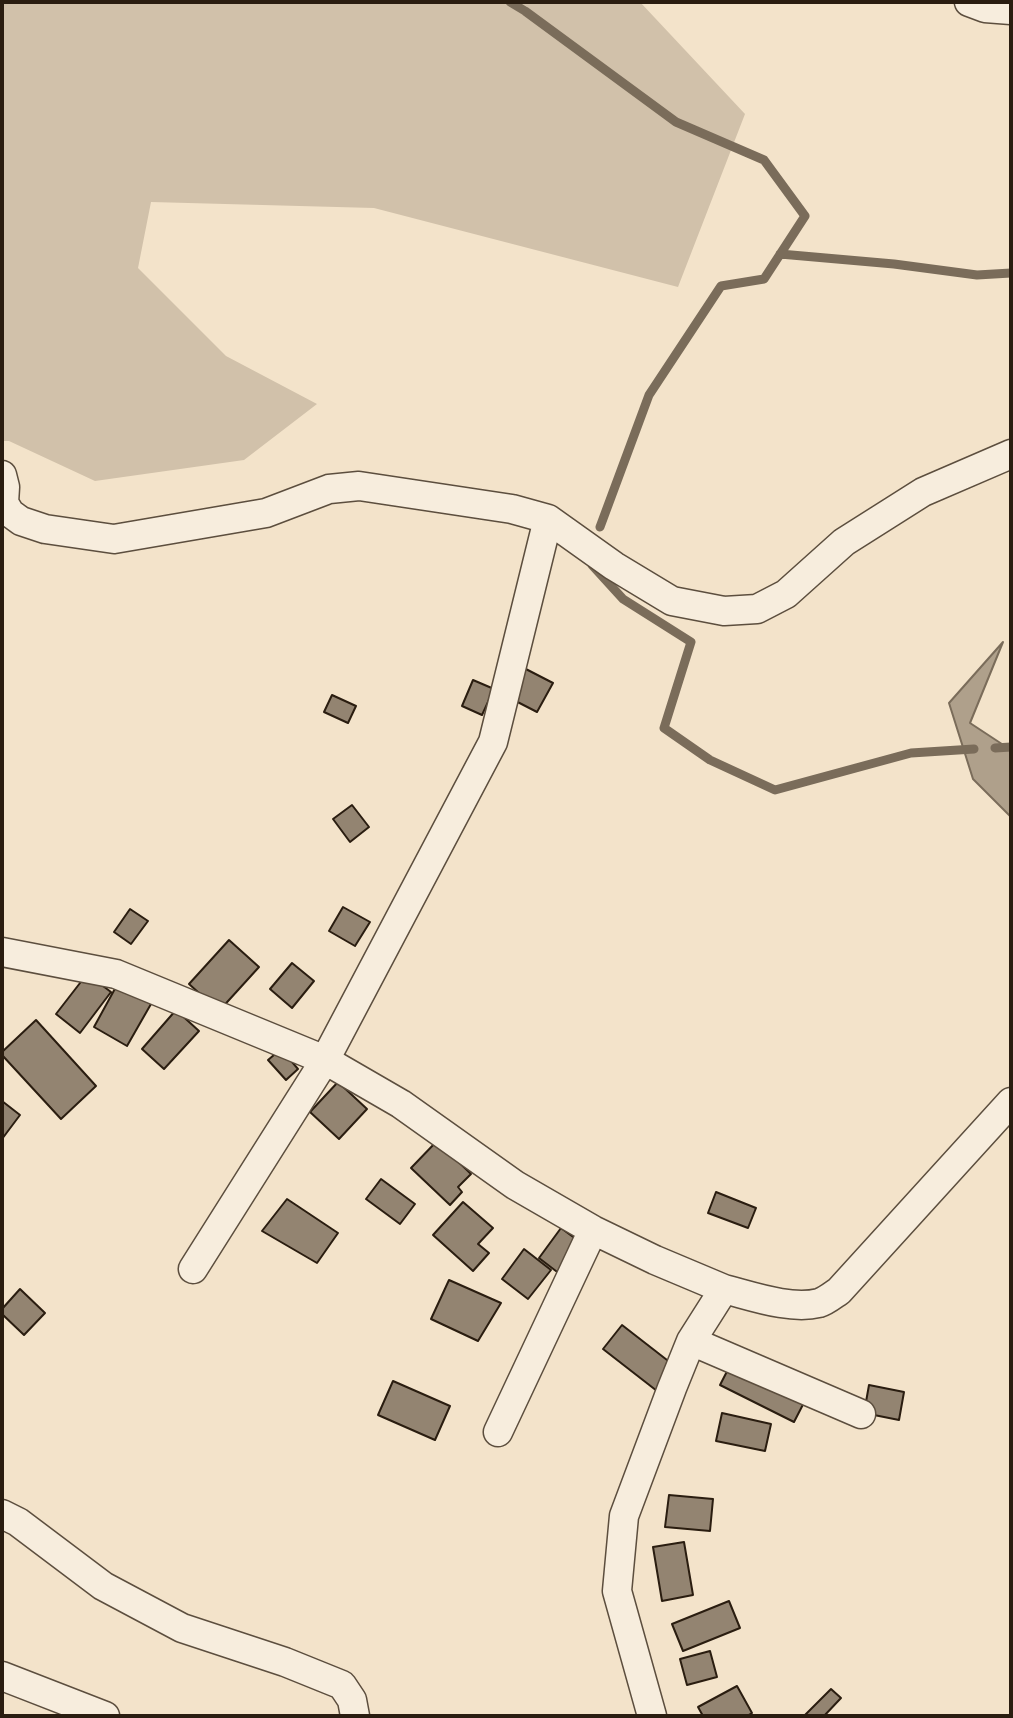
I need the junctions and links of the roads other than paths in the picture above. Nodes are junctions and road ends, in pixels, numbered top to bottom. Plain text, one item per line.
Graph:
1 (969, 2) edge
2 (1011, 10) edge
3 (1011, 454) edge
4 (2, 475) edge
5 (548, 519) junction
6 (2, 952) edge
7 (325, 1060) junction
8 (1011, 1102) edge
9 (593, 1230) junction
10 (193, 1269) dead end
11 (724, 1289) junction
12 (691, 1341) junction
13 (862, 1414) dead end
14 (498, 1432) dead end
15 (2, 1514) edge
16 (2, 1676) edge
17 (105, 1716) edge
18 (355, 1716) edge
19 (648, 1716) edge

1 - 2 street
3 - 5 street
4 - 5 street
5 - 7 street
6 - 7 street
7 - 9 street
7 - 10 street
8 - 11 street
9 - 11 street
9 - 14 street
11 - 12 street
12 - 13 street
12 - 19 street
15 - 18 street
16 - 17 street

